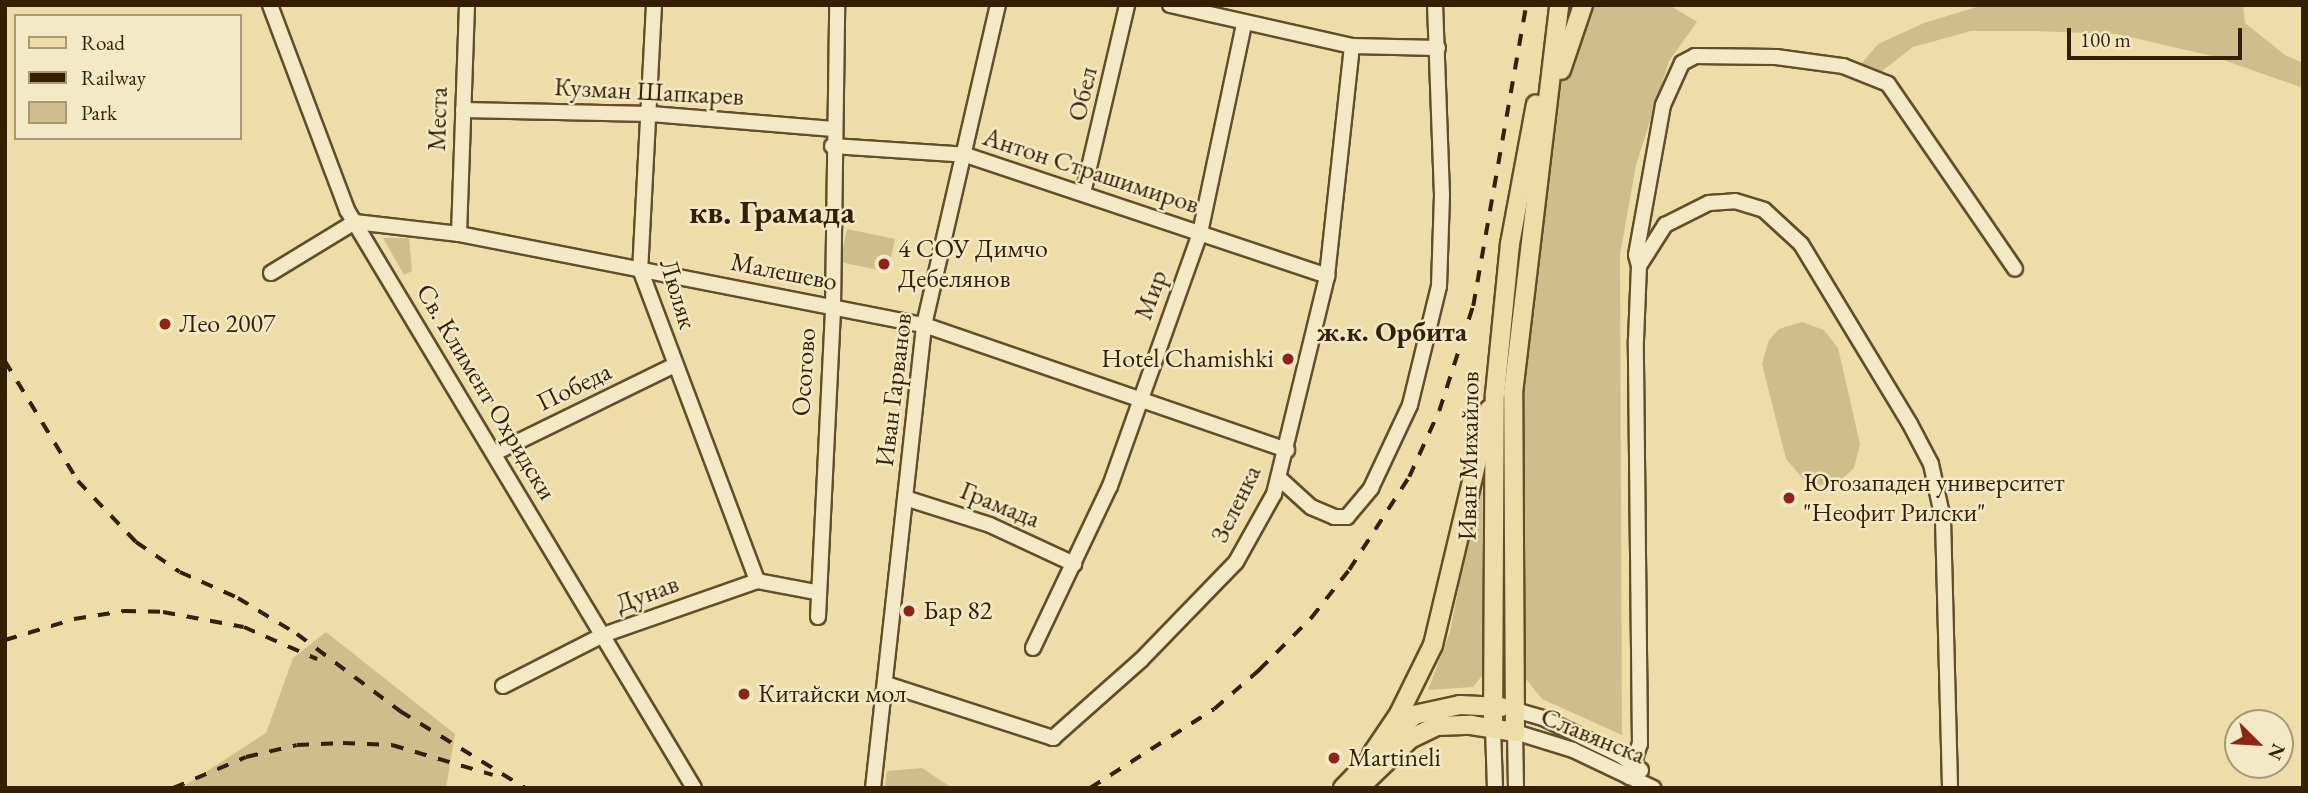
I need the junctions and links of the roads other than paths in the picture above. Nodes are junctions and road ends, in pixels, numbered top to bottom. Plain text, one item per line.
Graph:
1 (270, 5) edge
2 (467, 5) edge
3 (654, 5) edge
4 (837, 5) edge
5 (998, 5) edge
6 (1128, 5) edge
7 (1170, 5) edge
8 (1435, 5) edge
9 (1559, 5) edge
10 (1583, 5) edge
11 (1244, 24) junction
12 (1352, 46) junction
13 (1438, 48) junction
14 (463, 110) junction
15 (650, 114) junction
16 (833, 129) junction
17 (1543, 145) junction
18 (832, 146) junction
19 (966, 155) junction
20 (1083, 193) junction
21 (355, 222) junction
22 (1200, 233) junction
23 (458, 234) junction
24 (1639, 266) junction
25 (640, 269) junction
26 (2015, 269) dead end
27 (271, 274) dead end
28 (1327, 276) junction
29 (833, 307) junction
30 (924, 325) junction
31 (675, 365) junction
32 (1495, 394) junction
33 (1140, 397) junction
34 (1287, 450) junction
35 (495, 453) junction
36 (1279, 478) junction
37 (905, 498) junction
38 (1074, 564) junction
39 (757, 581) junction
40 (816, 592) junction
41 (818, 617) dead end
42 (603, 635) junction
43 (1033, 648) dead end
44 (886, 684) junction
45 (502, 686) dead end
46 (1493, 705) junction
47 (1515, 710) junction
48 (1493, 728) junction
49 (1515, 732) junction
50 (1372, 754) junction
51 (1632, 771) junction
52 (694, 788) edge
53 (873, 788) edge
54 (1343, 788) edge
55 (1359, 788) edge
56 (1495, 788) edge
57 (1517, 788) edge
58 (1654, 788) edge
59 (1950, 788) edge

1 - 21 street, Св. Климент Охридски
2 - 14 street, Места
3 - 15 street, Люляк
4 - 16 street, Осогово
5 - 19 street, Иван Гарванов
6 - 20 street, Обел
7 - 11 street
8 - 13 street
9 - 17 main road, Иван Михайлов
9 - 32 main road, Иван Михайлов
10 - 17 main road
11 - 12 street
11 - 22 street, Мир
12 - 13 street
12 - 28 street, Зеленка
13 - 36 street
14 - 15 street, Кузман Шапкарев
14 - 23 street, Места
15 - 16 street, Кузман Шапкарев
15 - 25 street, Люляк
16 - 18 street, Осогово
17 - 47 main road, Иван Михайлов
18 - 19 street, Антон Страшимиров
18 - 29 street, Осогово
19 - 20 street, Антон Страшимиров
19 - 30 street, Иван Гарванов
20 - 22 street, Антон Страшимиров
21 - 23 street, Малешево
21 - 27 street
21 - 35 street, Св. Климент Охридски
22 - 28 street, Антон Страшимиров
22 - 33 street, Мир
23 - 25 street, Малешево
24 - 26 street
24 - 51 street
24 - 59 street
25 - 29 street, Малешево
25 - 31 street, Люляк
28 - 34 street, Зеленка
29 - 30 street, Малешево
29 - 40 street, Осогово
30 - 33 street, Малешево
30 - 37 street, Иван Гарванов
31 - 35 street, Победа
31 - 39 street, Люляк
32 - 46 main road, Иван Михайлов
32 - 50 main road
33 - 34 street, Малешево
33 - 38 street, Мир
34 - 36 street, Зеленка
35 - 42 street, Св. Климент Охридски
36 - 44 street, Зеленка
37 - 38 street, Грамада
37 - 44 street, Иван Гарванов
38 - 43 street, Мир
39 - 40 street, Дунав
39 - 42 street, Дунав
40 - 41 street, Осогово
42 - 45 street, Дунав
42 - 52 street, Св. Климент Охридски
44 - 53 street, Иван Гарванов
46 - 47 main road
46 - 48 main road, Иван Михайлов
46 - 50 main road
47 - 49 main road, Иван Михайлов
47 - 51 street, Славянска
48 - 49 main road
48 - 55 main road
48 - 56 street, Иван Михайлов
49 - 51 street, Славянска
49 - 57 street, Иван Михайлов
50 - 54 main road
51 - 58 street, Славянска

